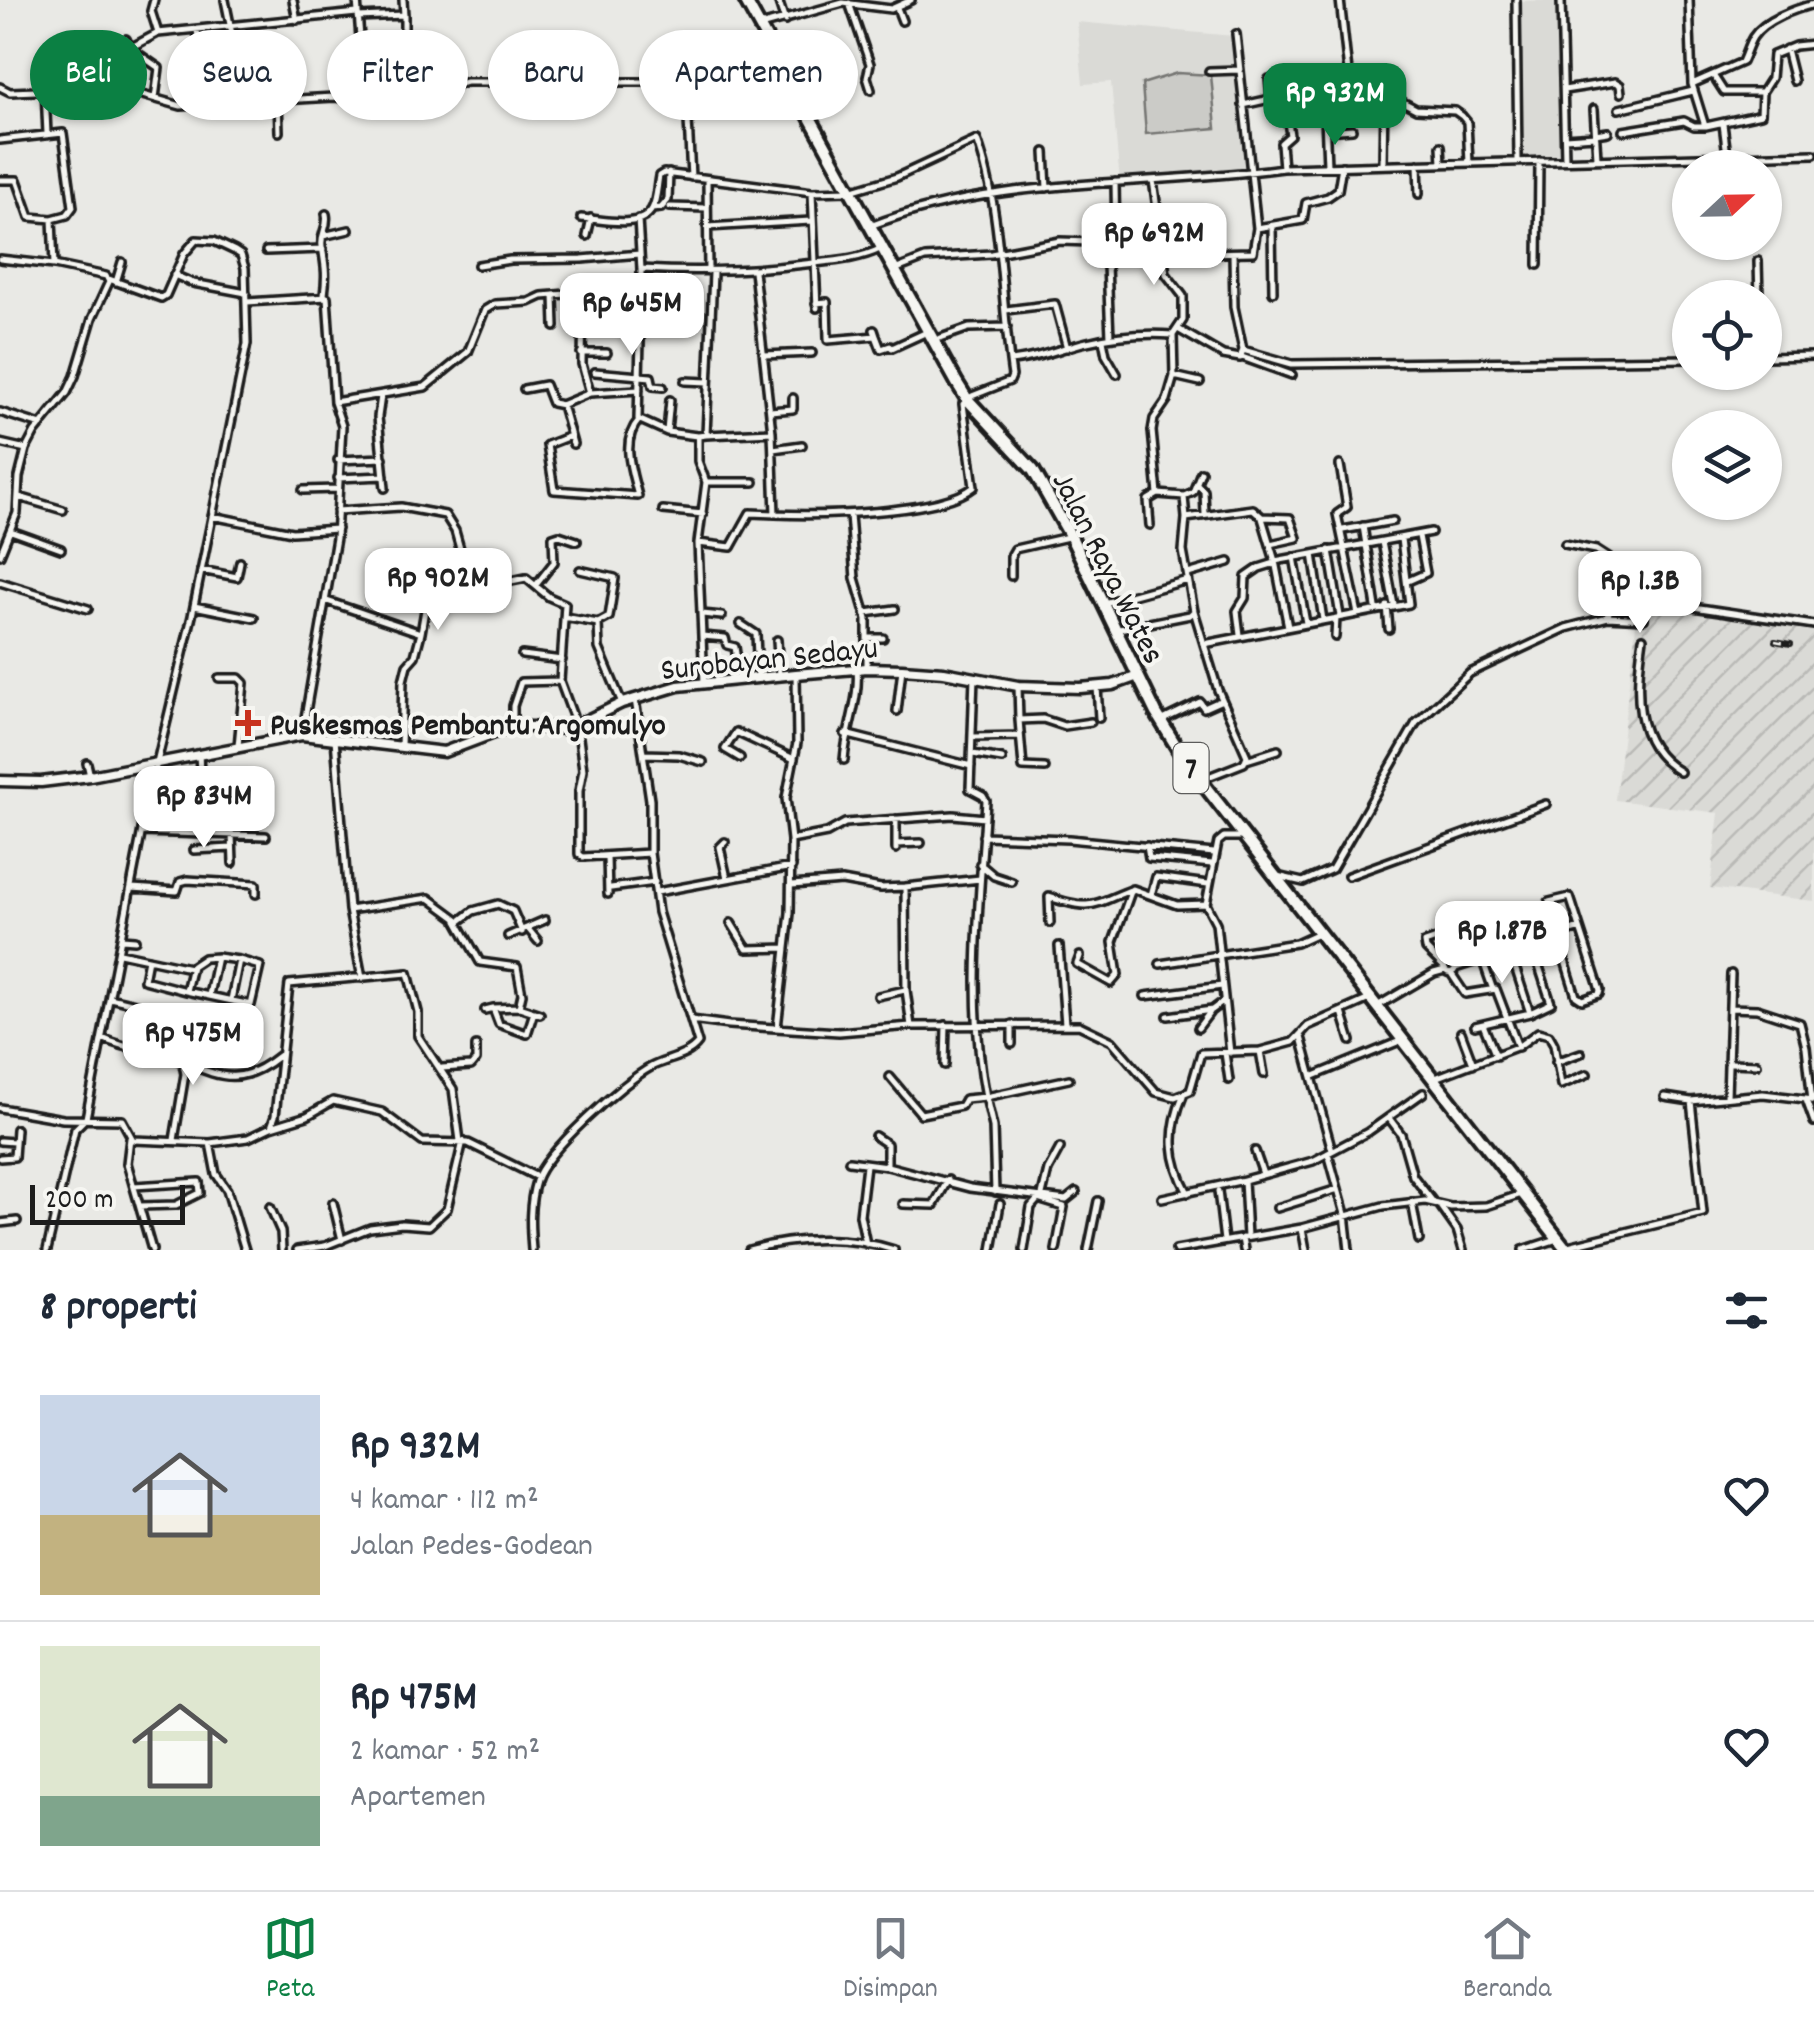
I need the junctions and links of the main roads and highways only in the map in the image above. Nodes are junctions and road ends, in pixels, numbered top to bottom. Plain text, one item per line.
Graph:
1 (745, 0) edge
2 (1138, 676) junction
3 (0, 781) edge
4 (1373, 1003) junction
5 (1429, 1087) junction
6 (1562, 1247) edge

1 - 2 highway, Jalan Raya Wates / 7
2 - 3 main road, Surobayan Sedayu
2 - 4 highway, Jalan Raya Wates / 7
4 - 5 highway, Jalan Raya Wates / 7
4 - 5 highway, Jalan Raya Wates
5 - 6 highway, Jalan Raya Wates / 7
5 - 6 highway, Jalan Raya Wates

